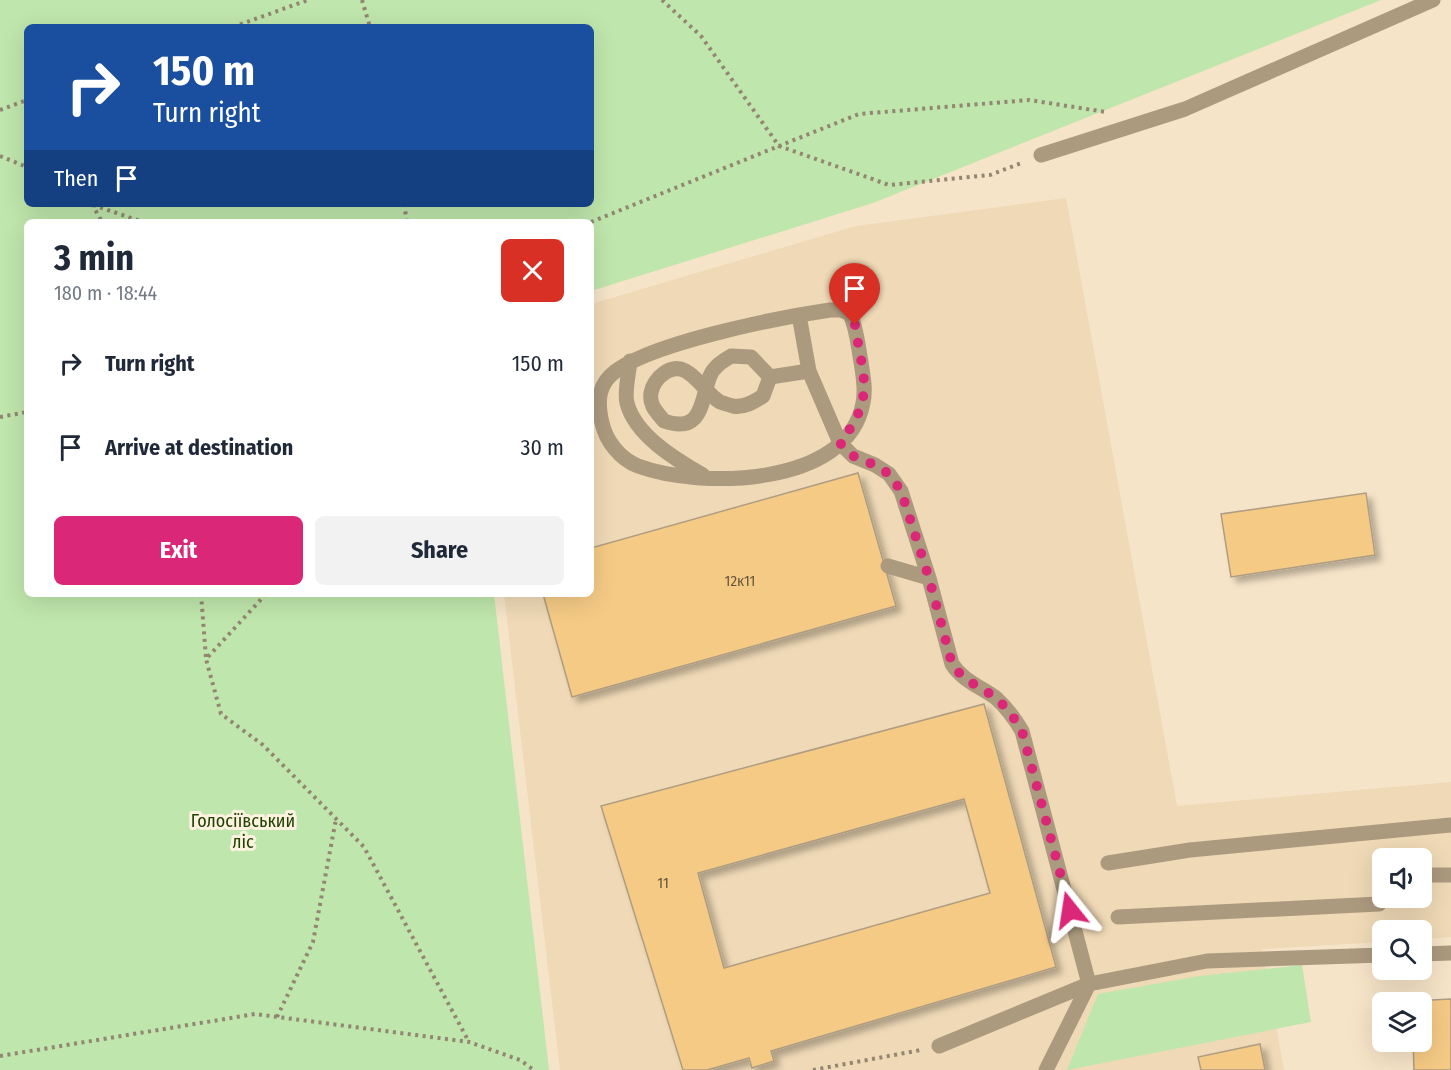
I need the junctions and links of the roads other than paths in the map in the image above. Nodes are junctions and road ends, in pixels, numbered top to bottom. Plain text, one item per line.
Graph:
1 (1433, 0) edge
2 (1041, 154) road end
3 (799, 315) junction
4 (630, 361) junction
5 (809, 371) junction
6 (770, 377) junction
7 (840, 443) junction
8 (714, 480) junction
9 (888, 566) dead end
10 (929, 578) junction
11 (1451, 825) edge
12 (1108, 863) dead end
13 (1432, 875) edge
14 (1451, 875) edge
15 (1372, 904) edge
16 (1118, 916) dead end
17 (1451, 953) edge
18 (1432, 954) edge
19 (1372, 955) edge
20 (1089, 984) junction
21 (939, 1047) road end
22 (1046, 1070) edge

1 - 2 lane
3 - 4 lane
3 - 5 lane
3 - 7 lane
4 - 8 lane
4 - 8 lane
5 - 6 lane
5 - 7 lane
6 - 6 lane
7 - 8 lane
7 - 10 lane
9 - 10 lane
10 - 20 lane
11 - 12 lane
13 - 14 lane
15 - 16 lane
17 - 18 lane
19 - 20 lane
20 - 21 lane
20 - 22 lane

